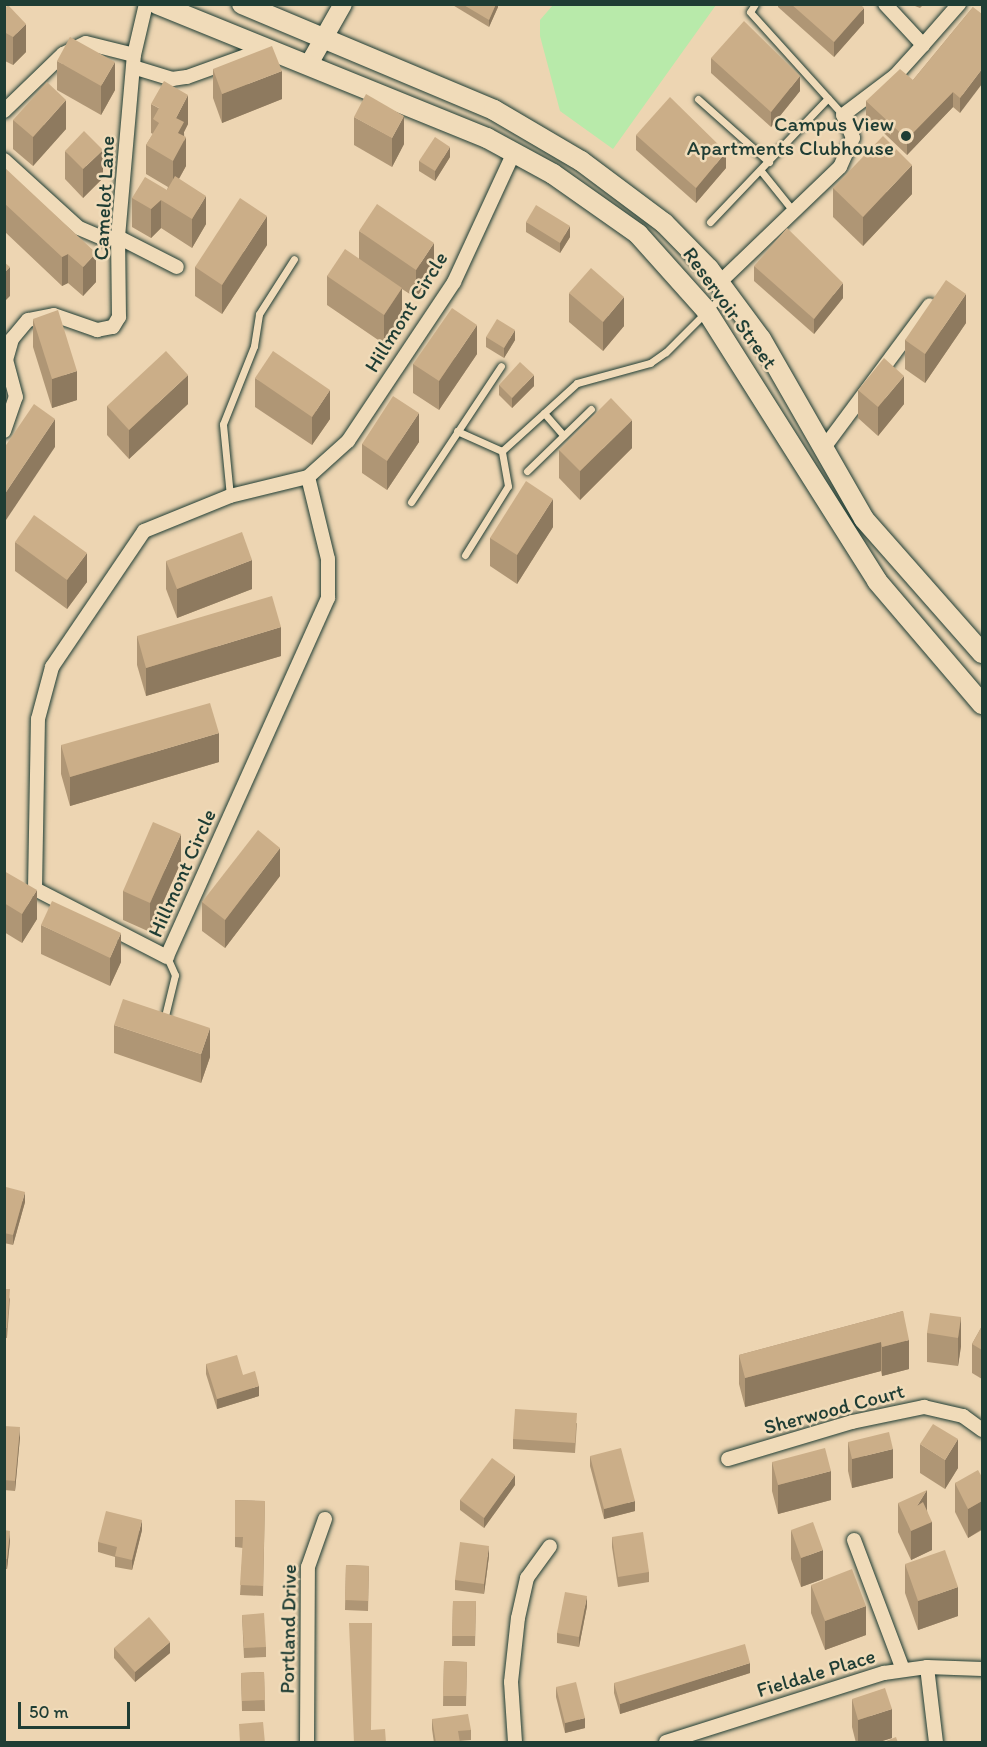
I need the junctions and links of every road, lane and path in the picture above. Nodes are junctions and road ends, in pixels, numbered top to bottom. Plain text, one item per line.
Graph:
1 (146, 4) edge
2 (157, 4) edge
3 (242, 4) edge
4 (343, 4) edge
5 (755, 4) edge
6 (885, 4) edge
7 (959, 4) edge
8 (321, 36) junction
9 (923, 45) junction
10 (248, 55) edge
11 (133, 61) junction
12 (309, 64) junction
13 (828, 98) junction
14 (698, 99) dead end
15 (4, 111) edge
16 (843, 115) junction
17 (514, 152) junction
18 (4, 160) edge
19 (769, 162) junction
20 (761, 171) junction
21 (794, 212) junction
22 (710, 222) dead end
23 (118, 237) junction
24 (294, 259) dead end
25 (177, 267) dead end
26 (723, 287) junction
27 (931, 303) edge
28 (706, 310) junction
29 (501, 366) dead end
30 (591, 409) dead end
31 (544, 412) junction
32 (4, 431) edge
33 (457, 431) junction
34 (563, 435) junction
35 (823, 449) junction
36 (502, 451) junction
37 (527, 471) dead end
38 (308, 477) junction
39 (231, 496) junction
40 (411, 502) dead end
41 (465, 555) dead end
42 (982, 653) edge
43 (982, 704) edge
44 (167, 957) junction
45 (165, 1016) edge
46 (982, 1430) edge
47 (728, 1460) dead end
48 (325, 1519) dead end
49 (854, 1540) dead end
50 (550, 1545) dead end
51 (927, 1667) junction
52 (982, 1669) edge
53 (903, 1670) junction
54 (308, 1743) edge
55 (515, 1743) edge
56 (666, 1743) edge
57 (936, 1743) edge

1 - 11 street, Camelot Lane
2 - 12 main road, Reservoir Street
3 - 8 main road, Reservoir Street
4 - 8 street
5 - 13 lane
6 - 9 street
7 - 9 street
8 - 12 street
8 - 26 main road, Reservoir Street
9 - 16 street
10 - 11 street
11 - 15 street
11 - 23 street, Camelot Lane
12 - 17 main road, Reservoir Street
13 - 16 lane
13 - 19 lane
14 - 19 lane
16 - 21 street
17 - 28 main road, Reservoir Street
17 - 38 street, Hillmont Circle
18 - 23 street
19 - 20 lane
20 - 21 lane
20 - 22 lane
21 - 26 street
23 - 25 street
23 - 32 street, Camelot Lane
24 - 39 lane
26 - 28 lane
26 - 35 main road, Reservoir Street
27 - 35 street
28 - 31 lane
28 - 43 main road, Reservoir Street
29 - 33 lane
30 - 34 lane
31 - 34 lane
31 - 36 lane
33 - 36 lane
33 - 40 lane
34 - 37 lane
35 - 42 main road, Reservoir Street
36 - 41 lane
38 - 39 street, Hillmont Circle
38 - 44 street, Hillmont Circle
39 - 44 street, Hillmont Circle
44 - 45 lane
46 - 47 street, Sherwood Court
48 - 54 street, Portland Drive
49 - 53 street
50 - 55 street
51 - 52 street, Fieldale Place
51 - 53 street, Fieldale Place
51 - 57 street
53 - 56 street, Fieldale Place

